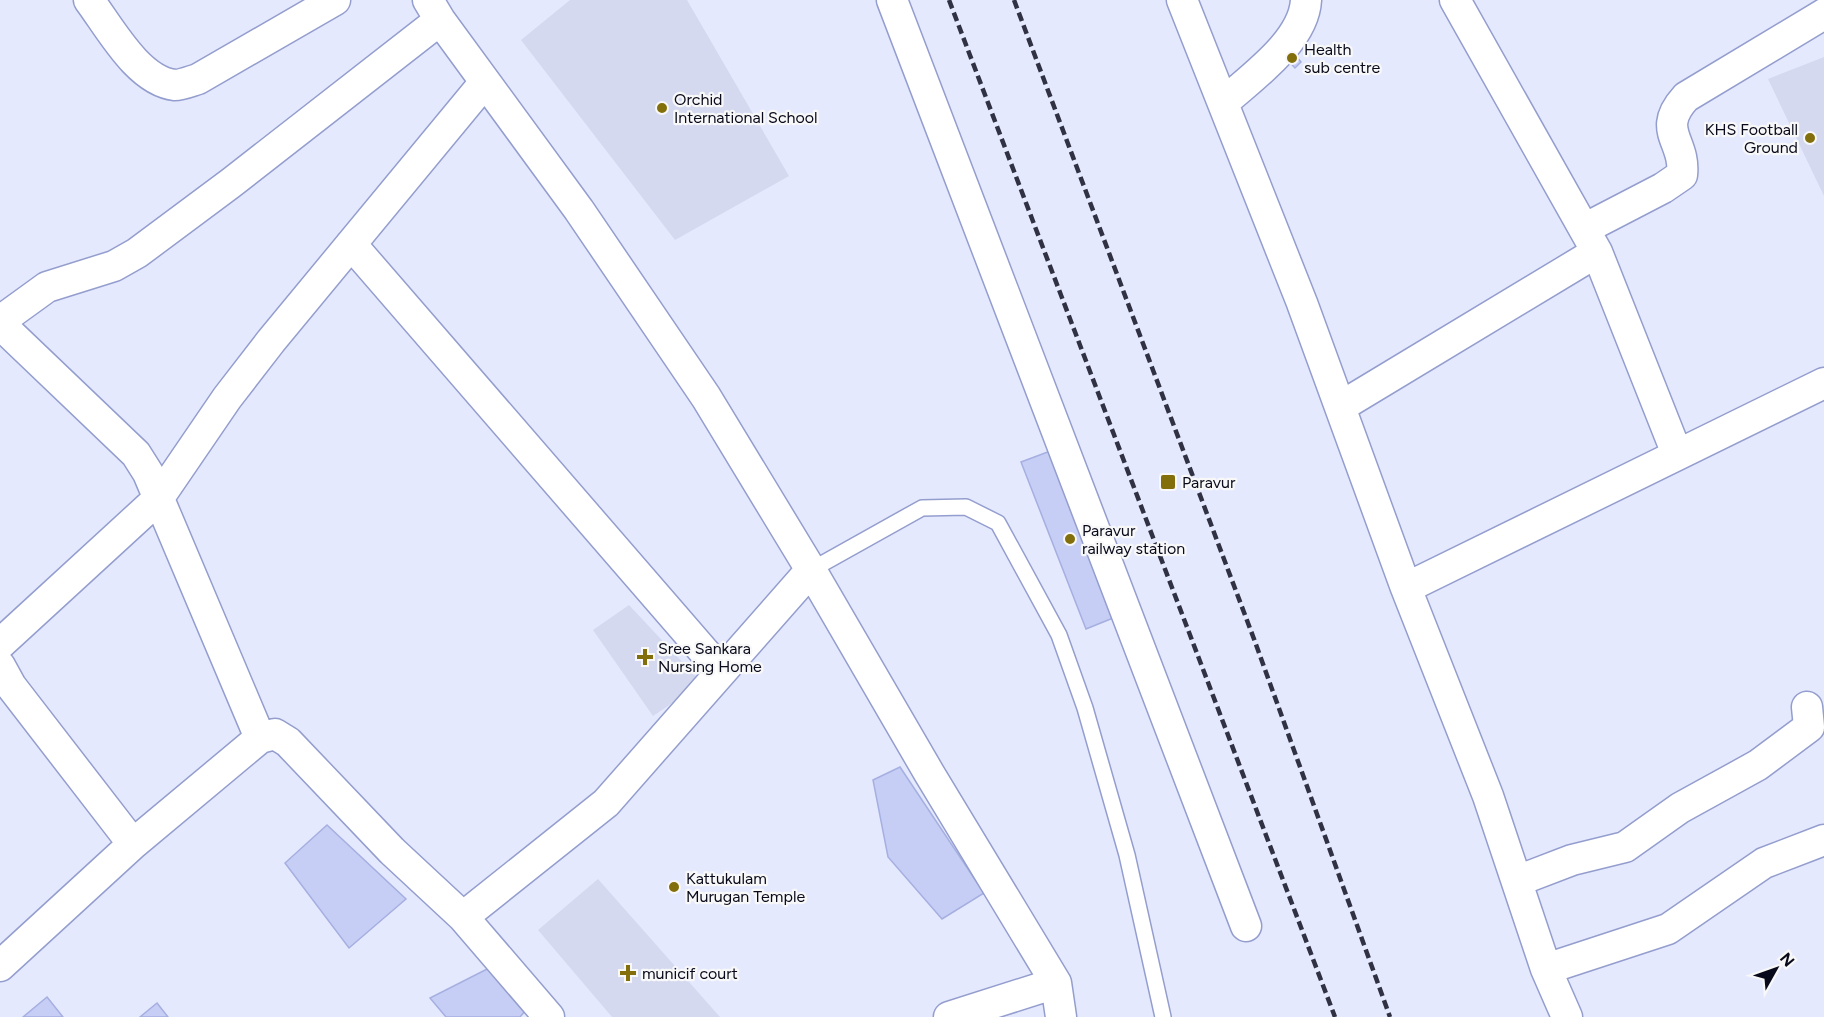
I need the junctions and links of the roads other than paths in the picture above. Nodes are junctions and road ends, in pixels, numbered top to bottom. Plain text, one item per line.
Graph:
1 (89, 0) edge
2 (335, 0) edge
3 (892, 0) edge
4 (1182, 0) edge
5 (1306, 0) edge
6 (1455, 0) edge
7 (434, 10) edge
8 (1824, 14) edge
9 (485, 82) junction
10 (1223, 103) junction
11 (1590, 241) junction
12 (351, 244) junction
13 (0, 322) edge
14 (1824, 383) edge
15 (1340, 407) junction
16 (1677, 454) junction
17 (158, 499) junction
18 (811, 570) junction
19 (1406, 588) junction
20 (0, 644) edge
21 (0, 666) edge
22 (720, 670) junction
23 (1807, 707) dead end
24 (260, 738) junction
25 (1824, 840) edge
26 (133, 844) junction
27 (1517, 882) junction
28 (463, 917) junction
29 (1246, 926) dead end
30 (0, 966) edge
31 (1546, 969) junction
32 (1056, 983) junction
33 (549, 1017) edge
34 (949, 1017) edge
35 (1061, 1017) edge
36 (1163, 1017) edge
37 (1567, 1017) edge

1 - 2 street
3 - 29 street
4 - 10 street
5 - 10 street
6 - 11 street
7 - 9 street
7 - 13 street
8 - 11 street
9 - 12 street
9 - 18 street
10 - 15 street
11 - 15 street
11 - 16 street
12 - 17 street
12 - 22 street
13 - 17 street
14 - 16 street
15 - 19 street
16 - 19 street
17 - 20 street
17 - 24 street
18 - 22 street
18 - 32 street
18 - 36 lane
19 - 27 street
21 - 26 street
22 - 28 street
23 - 27 street
24 - 26 street
24 - 28 street
25 - 31 street
26 - 30 street
27 - 31 street
28 - 33 street
31 - 37 street
32 - 34 street
32 - 35 street

